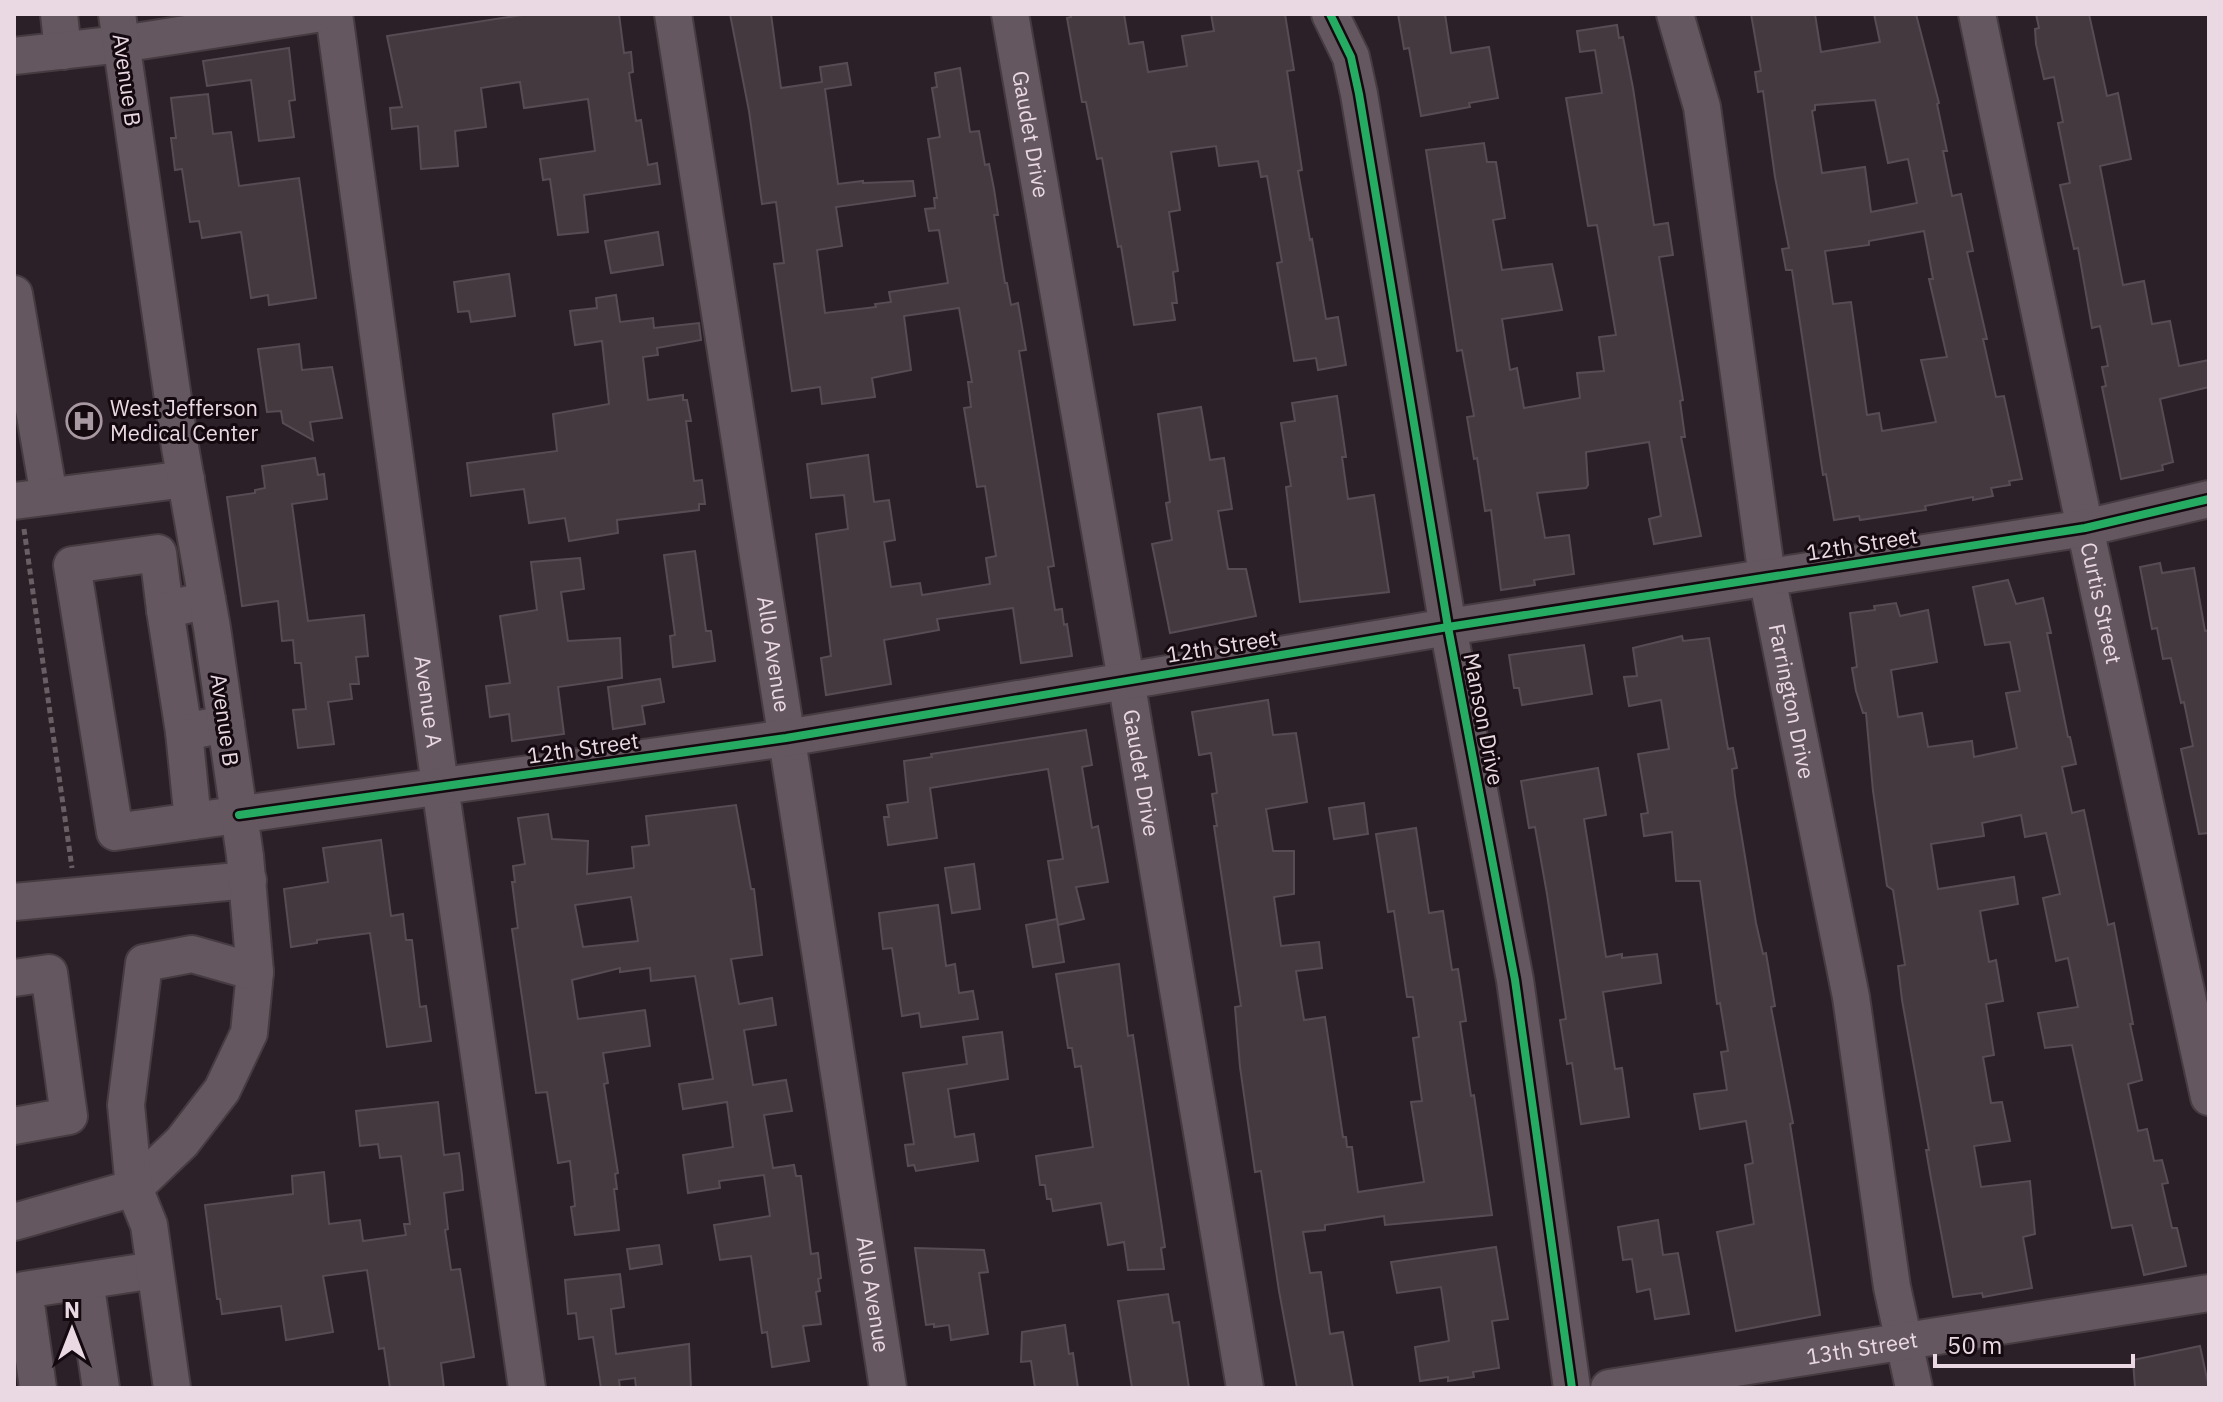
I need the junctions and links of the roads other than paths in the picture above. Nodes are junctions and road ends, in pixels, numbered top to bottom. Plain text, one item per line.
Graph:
1 (59, 14) edge
2 (316, 14) edge
3 (334, 14) edge
4 (673, 14) edge
5 (1010, 14) edge
6 (1330, 14) edge
7 (1675, 14) edge
8 (1977, 14) edge
9 (119, 29) edge
10 (63, 51) junction
11 (14, 56) edge
12 (14, 294) edge
13 (186, 479) junction
14 (28, 499) edge
15 (2209, 499) edge
16 (2085, 528) junction
17 (1767, 577) junction
18 (207, 600) junction
19 (165, 610) junction
20 (1448, 627) junction
21 (1126, 680) junction
22 (226, 724) junction
23 (184, 732) junction
24 (786, 738) junction
25 (440, 786) junction
26 (239, 815) junction
27 (193, 821) junction
28 (248, 880) junction
29 (14, 902) edge
30 (255, 972) junction
31 (14, 978) edge
32 (2209, 1097) edge
33 (14, 1126) edge
34 (134, 1188) junction
35 (14, 1222) edge
36 (155, 1270) junction
37 (85, 1281) junction
38 (2209, 1293) edge
39 (1903, 1343) junction
40 (38, 1388) edge
41 (101, 1388) edge
42 (172, 1388) edge
43 (527, 1388) edge
44 (888, 1388) edge
45 (1245, 1388) edge
46 (1572, 1388) edge
47 (1609, 1388) edge
48 (1914, 1388) edge

1 - 10 street
2 - 9 street
3 - 25 street, Avenue A
4 - 24 street, Allo Avenue
5 - 21 street, Gaudet Drive
6 - 20 street, Manson Drive
7 - 17 street, Farrington Drive
8 - 16 street, Curtis Street
9 - 10 street
9 - 13 street, Avenue B
10 - 11 street
12 - 14 street
13 - 14 street
13 - 18 street, Avenue B
15 - 16 street, 12th Street
16 - 17 street, 12th Street
16 - 32 street, Curtis Street
17 - 20 street, 12th Street
17 - 39 street, Farrington Drive
18 - 19 street
18 - 22 street, Avenue B
19 - 23 street
19 - 27 street, 12th Street
20 - 21 street, 12th Street
20 - 46 street, Manson Drive
21 - 24 street, 12th Street
21 - 45 street, Gaudet Drive
22 - 23 street
22 - 26 street, Avenue B
23 - 27 street
24 - 25 street, 12th Street
24 - 44 street, Allo Avenue
25 - 26 street, 12th Street
25 - 43 street, Avenue A
26 - 27 street, 12th Street
26 - 28 street, Avenue B
28 - 29 street
28 - 30 street, Avenue B
30 - 34 street, Avenue B
30 - 34 street
31 - 33 street
34 - 35 street
34 - 36 street
36 - 37 street
36 - 42 street
37 - 40 street
37 - 41 street
38 - 39 street, 13th Street
39 - 47 street, 13th Street
39 - 48 street, Farrington Drive

